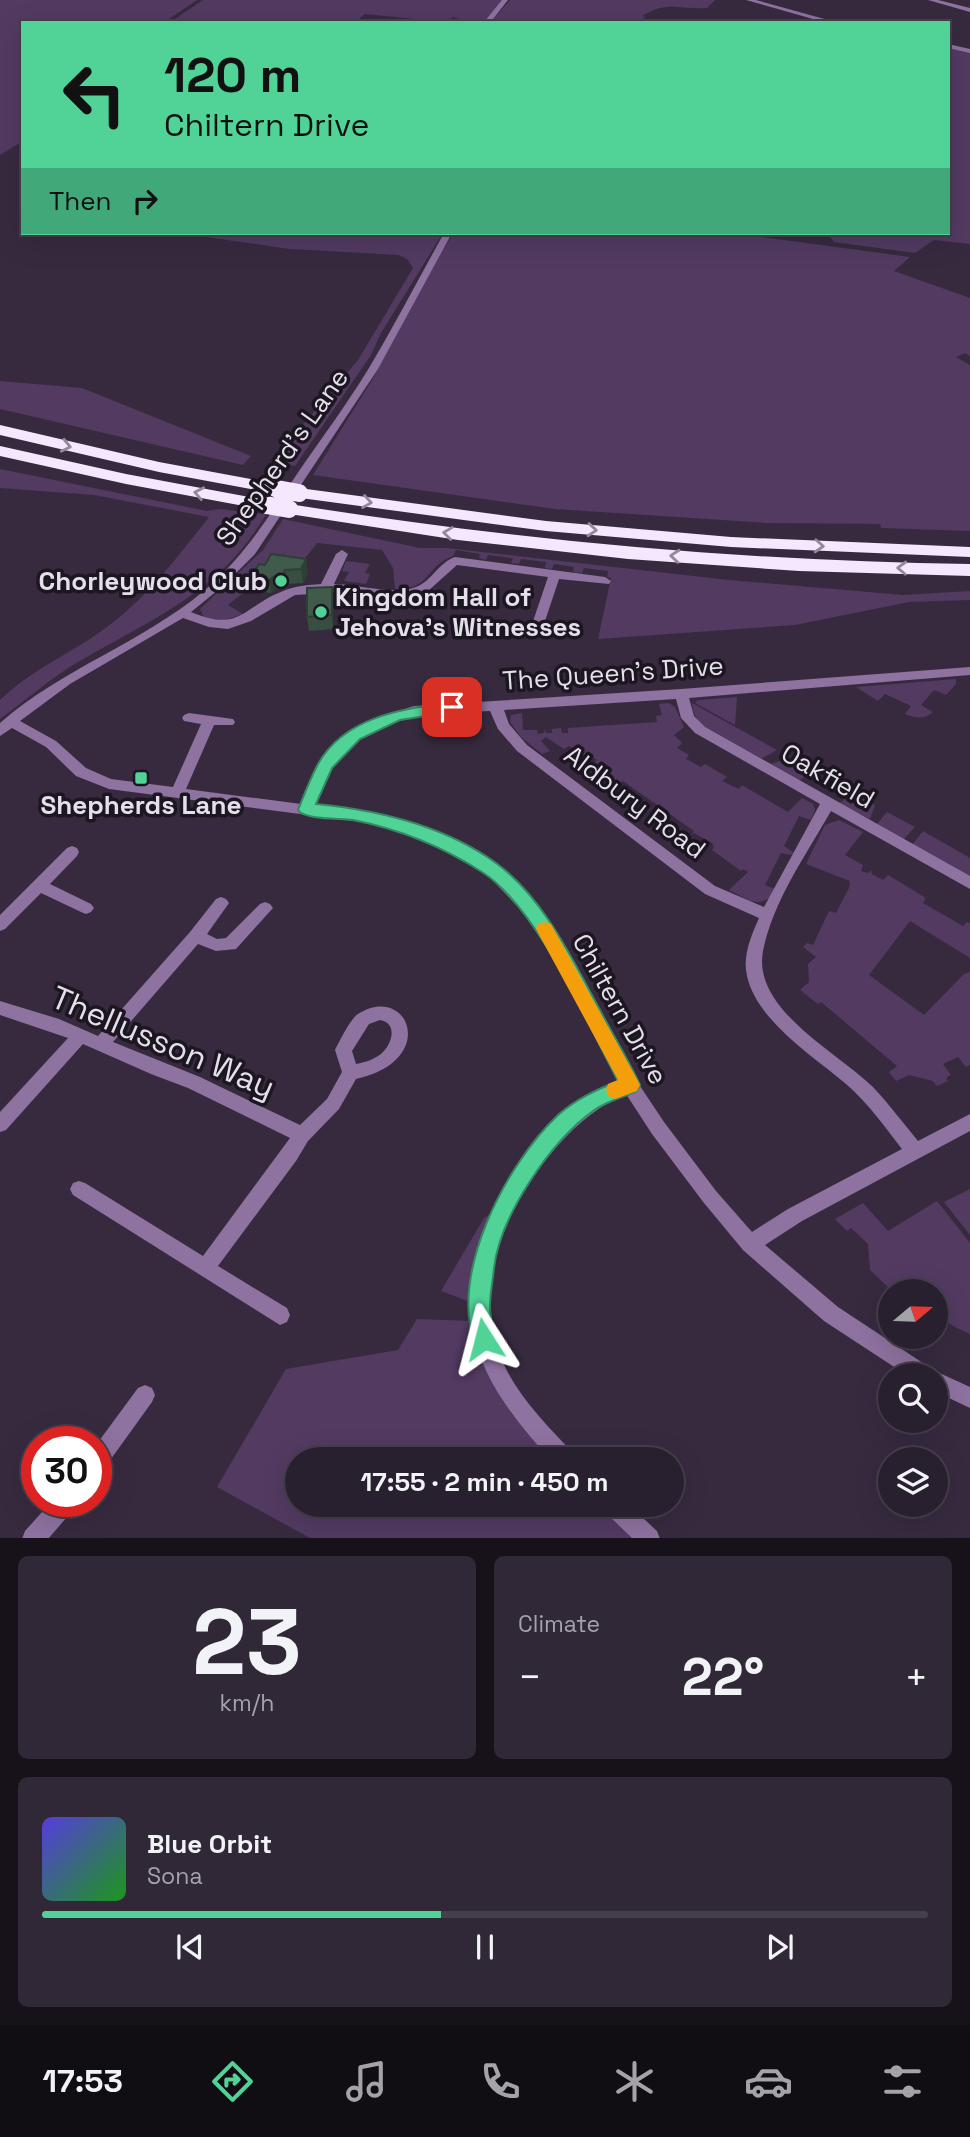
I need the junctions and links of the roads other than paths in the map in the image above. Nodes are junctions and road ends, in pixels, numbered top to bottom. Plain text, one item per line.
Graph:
1 (505, 0) edge
2 (749, 0) edge
3 (931, 0) edge
4 (970, 9) edge
5 (488, 21) edge
6 (828, 21) edge
7 (950, 46) edge
8 (970, 51) edge
9 (447, 235) edge
10 (0, 430) edge
11 (0, 451) edge
12 (970, 552) edge
13 (342, 554) dead end
14 (970, 570) edge
15 (555, 573) junction
16 (605, 581) dead end
17 (325, 589) junction
18 (182, 613) junction
19 (535, 633) dead end
20 (970, 671) edge
21 (681, 694) junction
22 (495, 705) junction
23 (190, 718) dead end
24 (210, 720) junction
25 (228, 722) dead end
26 (5, 726) edge
27 (177, 794) junction
28 (827, 804) junction
29 (306, 810) junction
30 (72, 852) dead end
31 (970, 883) edge
32 (40, 886) junction
33 (221, 903) dead end
34 (86, 908) dead end
35 (265, 908) dead end
36 (767, 915) junction
37 (0, 925) edge
38 (196, 936) junction
39 (0, 1008) edge
40 (80, 1035) junction
41 (101, 1044) junction
42 (351, 1073) dead end
43 (630, 1085) junction
44 (970, 1122) edge
45 (0, 1124) edge
46 (302, 1135) junction
47 (915, 1151) junction
48 (79, 1189) dead end
49 (750, 1244) junction
50 (205, 1268) junction
51 (279, 1315) dead end
52 (908, 1363) edge
53 (948, 1387) edge
54 (145, 1395) dead end
55 (970, 1398) edge
56 (112, 1438) edge
57 (553, 1447) edge
58 (52, 1517) edge
59 (627, 1517) edge
60 (33, 1538) edge
61 (649, 1538) edge

1 - 5 street
2 - 6 street
3 - 4 street
7 - 8 street
9 - 18 street, Shepherd's Lane
10 -> 12 highway, bridge
14 -> 11 highway, bridge
13 - 17 street
15 - 16 street
15 - 17 street
15 - 19 street
17 - 18 street
18 - 26 street, Shepherd's Lane
20 - 21 street, The Queen's Drive
21 - 22 street, The Queen's Drive
21 - 28 street, Oakfield
22 - 29 street, The Queen's Drive
22 - 36 street, Aldbury Road
23 - 24 street
24 - 25 street
24 - 27 street
26 - 27 street, Chiltern Drive
27 - 29 street, Chiltern Drive
28 - 31 street, Oakfield
28 - 36 street
29 - 43 street, Chiltern Drive
30 - 32 street
32 - 34 street
32 - 37 street
33 - 38 street
35 - 38 street
36 - 47 street
38 - 41 street
39 - 40 street, Thellusson Way
40 - 41 street, Thellusson Way
40 - 45 street
41 - 46 street, Thellusson Way
42 - 46 street
43 - 49 street, Chiltern Drive
43 - 57 street
44 - 47 street
46 - 50 street
47 - 49 street
48 - 50 street
49 - 52 street, Chiltern Drive
50 - 51 street
53 - 55 street
54 - 56 street
58 - 60 street
59 - 61 street

